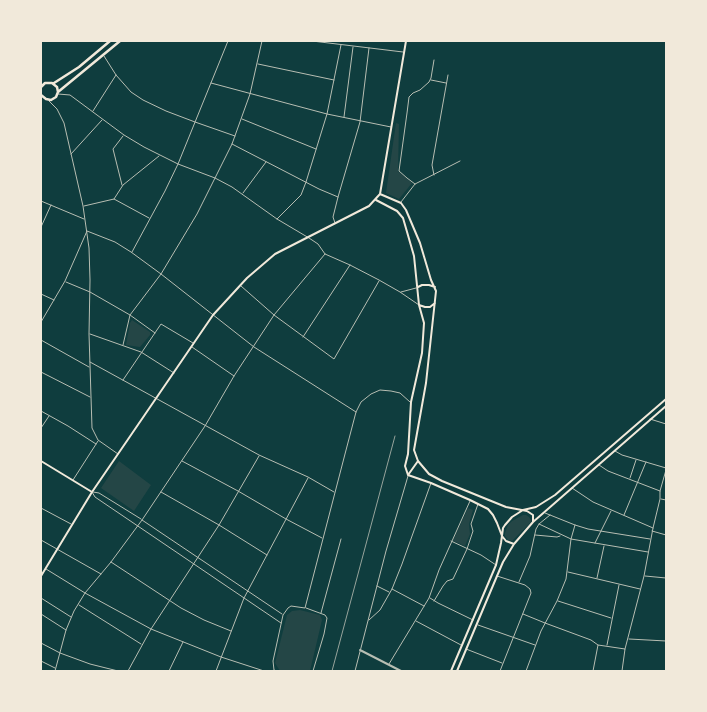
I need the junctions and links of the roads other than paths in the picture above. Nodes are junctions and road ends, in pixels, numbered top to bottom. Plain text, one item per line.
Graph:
1 (110, 41) edge
2 (120, 41) edge
3 (228, 41) edge
4 (262, 41) edge
5 (312, 41) edge
6 (406, 41) edge
7 (341, 45) junction
8 (354, 46) junction
9 (369, 48) junction
10 (404, 52) junction
11 (104, 55) junction
12 (434, 60) dead end
13 (257, 64) junction
14 (116, 75) junction
15 (448, 75) dead end
16 (334, 80) junction
17 (430, 80) junction
18 (41, 81) edge
19 (211, 82) junction
20 (45, 83) junction
21 (447, 83) junction
22 (54, 84) junction
23 (41, 87) edge
24 (58, 93) junction
25 (250, 94) junction
26 (41, 96) edge
27 (49, 100) junction
28 (93, 112) junction
29 (327, 114) junction
30 (344, 118) junction
31 (242, 119) junction
32 (102, 120) junction
33 (194, 122) junction
34 (360, 122) junction
35 (392, 128) junction
36 (124, 136) junction
37 (235, 136) junction
38 (232, 144) junction
39 (317, 150) junction
40 (71, 154) junction
41 (160, 155) junction
42 (460, 161) dead end
43 (266, 162) junction
44 (178, 164) junction
45 (434, 174) junction
46 (215, 178) junction
47 (306, 182) junction
48 (415, 184) junction
49 (122, 185) junction
50 (242, 194) junction
51 (380, 194) junction
52 (338, 197) junction
53 (114, 199) junction
54 (376, 200) junction
55 (41, 201) edge
56 (401, 203) junction
57 (51, 205) junction
58 (83, 206) junction
59 (277, 218) junction
60 (85, 219) junction
61 (150, 219) junction
62 (335, 224) junction
63 (41, 227) edge
64 (87, 231) junction
65 (309, 238) junction
66 (131, 252) junction
67 (325, 254) junction
68 (350, 265) junction
69 (161, 274) junction
70 (379, 280) junction
71 (65, 281) junction
72 (240, 286) junction
73 (435, 287) junction
74 (418, 288) junction
75 (90, 292) junction
76 (400, 292) junction
77 (41, 294) edge
78 (54, 301) junction
79 (435, 303) junction
80 (419, 305) junction
81 (130, 315) junction
82 (213, 315) junction
83 (274, 315) junction
84 (41, 322) edge
85 (155, 333) junction
86 (89, 334) junction
87 (303, 337) junction
88 (41, 340) edge
89 (194, 344) junction
90 (123, 345) junction
91 (192, 347) junction
92 (254, 347) junction
93 (141, 352) junction
94 (90, 362) junction
95 (90, 367) junction
96 (41, 372) edge
97 (174, 373) junction
98 (234, 376) junction
99 (122, 380) junction
100 (91, 397) junction
101 (156, 399) junction
102 (666, 399) edge
103 (411, 402) junction
104 (666, 406) edge
105 (41, 412) edge
106 (356, 412) junction
107 (49, 415) junction
108 (650, 419) junction
109 (666, 424) edge
110 (205, 426) junction
111 (41, 428) edge
112 (98, 440) junction
113 (96, 444) junction
114 (614, 450) junction
115 (118, 454) junction
116 (259, 455) junction
117 (636, 460) junction
118 (41, 461) edge
119 (182, 461) junction
120 (418, 461) junction
121 (646, 462) junction
122 (598, 465) junction
123 (666, 469) edge
124 (408, 475) junction
125 (308, 478) junction
126 (629, 479) junction
127 (73, 480) junction
128 (638, 482) junction
129 (431, 483) junction
130 (572, 488) junction
131 (238, 491) junction
132 (660, 491) junction
133 (92, 492) junction
134 (161, 492) junction
135 (335, 493) junction
136 (660, 499) junction
137 (470, 500) junction
138 (666, 500) edge
139 (478, 503) junction
140 (41, 508) edge
141 (523, 510) junction
142 (612, 510) junction
143 (544, 513) junction
144 (550, 515) junction
145 (624, 515) junction
146 (286, 519) junction
147 (142, 520) junction
148 (533, 522) junction
149 (72, 524) junction
150 (539, 524) junction
151 (219, 525) junction
152 (575, 525) junction
153 (138, 526) junction
154 (653, 528) junction
155 (600, 531) junction
156 (652, 531) junction
157 (534, 535) junction
158 (560, 535) junction
159 (666, 535) edge
160 (502, 536) junction
161 (323, 538) junction
162 (341, 539) dead end
163 (571, 539) junction
164 (41, 540) edge
165 (651, 540) junction
166 (451, 541) junction
167 (594, 543) junction
168 (514, 544) junction
169 (605, 545) junction
170 (57, 549) junction
171 (467, 549) junction
172 (648, 552) junction
173 (267, 555) junction
174 (198, 558) junction
175 (111, 562) junction
176 (194, 564) junction
177 (496, 565) junction
178 (45, 569) junction
179 (568, 572) junction
180 (101, 574) junction
181 (41, 576) edge
182 (497, 576) junction
183 (644, 576) junction
184 (666, 578) edge
185 (597, 579) junction
186 (519, 583) junction
187 (619, 584) junction
188 (377, 586) junction
189 (392, 589) junction
190 (641, 589) junction
191 (248, 591) junction
192 (390, 592) junction
193 (85, 594) junction
194 (41, 598) edge
195 (244, 598) junction
196 (429, 598) junction
197 (169, 600) junction
198 (434, 601) junction
199 (557, 601) junction
200 (78, 604) junction
201 (424, 606) junction
202 (305, 608) junction
203 (41, 614) edge
204 (321, 614) junction
205 (523, 614) junction
206 (284, 615) junction
207 (72, 617) junction
208 (612, 618) junction
209 (415, 620) junction
210 (368, 621) junction
211 (473, 621) junction
212 (281, 624) junction
213 (477, 624) junction
214 (546, 624) junction
215 (151, 628) junction
216 (66, 630) junction
217 (231, 631) junction
218 (513, 637) junction
219 (628, 638) junction
220 (183, 641) junction
221 (666, 641) edge
222 (41, 643) edge
223 (142, 645) junction
224 (536, 645) junction
225 (598, 645) junction
226 (462, 646) junction
227 (606, 646) junction
228 (466, 649) junction
229 (360, 650) junction
230 (625, 650) junction
231 (60, 653) junction
232 (222, 657) junction
233 (41, 661) edge
234 (503, 663) junction
235 (388, 665) junction
236 (394, 669) edge
237 (56, 670) edge
238 (274, 670) edge
239 (118, 671) edge
240 (128, 671) edge
241 (169, 671) edge
242 (216, 671) edge
243 (264, 671) edge
244 (313, 671) edge
245 (355, 671) edge
246 (402, 671) edge
247 (451, 671) edge
248 (458, 671) edge
249 (500, 671) edge
250 (526, 671) edge
251 (593, 671) edge
252 (622, 671) edge

1 - 22 highway
2 - 11 highway
3 - 19 street
4 - 13 street
5 - 7 street
6 - 10 main road
7 - 8 street
7 - 16 street
8 - 9 street
8 - 30 street
9 - 10 street
9 - 34 street
10 - 35 main road
11 - 14 street
11 - 24 highway
12 - 17 street
13 - 16 street
13 - 25 street
14 - 28 street
14 - 33 street
15 - 21 street
16 - 29 street
17 - 21 street
17 - 48 street
18 - 20 highway
19 - 25 street
19 - 33 street
20 - 22 highway
20 - 23 highway
21 - 45 street
22 - 24 highway
24 - 27 highway
24 - 28 street
25 - 29 street
25 - 31 street
26 - 27 highway
27 - 40 street
28 - 32 street
29 - 30 street
29 - 39 street
30 - 34 street
31 - 37 street
31 - 39 street
32 - 36 street
32 - 40 street
33 - 37 street
33 - 44 street
34 - 35 street
34 - 52 street
35 - 51 main road
36 - 41 street
36 - 49 street
37 - 38 street
38 - 43 street
38 - 46 street
39 - 47 street
40 - 58 street
41 - 44 street
41 - 49 street
42 - 45 street
43 - 47 street
43 - 50 street
44 - 46 street
44 - 61 street
45 - 48 street
46 - 50 street
46 - 69 street
47 - 52 street
47 - 59 street
48 - 56 street
49 - 53 street
50 - 59 street
51 - 54 main road
51 - 56 main road
52 - 62 street
53 - 58 street
53 - 61 street
54 - 62 main road
54 - 74 main road
55 - 57 street
56 - 73 main road
57 - 60 street
57 - 63 street
58 - 60 street
59 - 65 street
60 - 64 street
61 - 66 street
62 - 65 main road
64 - 66 street
64 - 71 street
64 - 75 street
65 - 67 street
65 - 72 main road
66 - 69 street
67 - 68 street
67 - 83 street
68 - 70 street
68 - 87 street
69 - 81 street
69 - 82 street
70 - 76 street
70 - 87 street
71 - 75 street
71 - 78 street
72 - 82 main road
72 - 83 street
73 - 74 main road
73 - 79 main road
74 - 76 street
74 - 80 main road
75 - 81 street
75 - 86 street
76 - 80 street
77 - 78 street
78 - 84 street
79 - 80 main road
79 - 120 main road
80 - 103 main road
81 - 85 street
81 - 90 street
82 - 89 main road
82 - 92 street
83 - 87 street
83 - 92 street
85 - 89 street
85 - 93 street
86 - 90 street
86 - 94 street
88 - 95 street
89 - 91 main road
90 - 93 street
91 - 97 main road
91 - 98 street
92 - 98 street
92 - 106 street
93 - 97 street
93 - 99 street
94 - 95 street
94 - 99 street
95 - 100 street
96 - 100 street
97 - 101 main road
98 - 110 street
99 - 101 street
100 - 112 street
101 - 110 street
101 - 115 main road
102 - 141 main road
103 - 106 street
103 - 124 main road
104 - 108 main road
105 - 107 street
106 - 135 street
107 - 111 street
107 - 113 street
108 - 109 street
108 - 114 main road
110 - 116 street
110 - 119 street
112 - 113 street
112 - 115 street
113 - 127 street
114 - 117 street
114 - 122 main road
115 - 133 main road
116 - 125 street
116 - 131 street
117 - 121 street
117 - 126 street
118 - 127 main road
119 - 131 street
119 - 134 street
120 - 124 main road
120 - 141 main road
121 - 123 street
121 - 128 street
122 - 126 street
122 - 130 main road
123 - 132 street
124 - 129 main road
124 - 188 street
125 - 135 street
125 - 146 street
126 - 128 street
127 - 133 main road
128 - 132 street
128 - 145 street
129 - 137 main road
129 - 189 street
130 - 142 street
130 - 143 main road
131 - 146 street
131 - 151 street
132 - 136 street
133 - 147 street
133 - 149 main road
133 - 153 street
134 - 147 street
134 - 151 street
135 - 161 street
136 - 138 street
136 - 154 street
137 - 139 main road
137 - 166 street
139 - 160 main road
139 - 171 street
140 - 149 street
141 - 148 main road
141 - 160 main road
142 - 145 street
142 - 155 street
143 - 144 street
143 - 148 main road
144 - 150 street
144 - 152 street
145 - 154 street
146 - 161 street
146 - 173 street
147 - 153 street
147 - 174 street
148 - 168 main road
149 - 170 main road
150 - 157 street
150 - 158 street
151 - 173 street
151 - 174 street
152 - 155 street
152 - 163 street
153 - 175 street
153 - 176 street
154 - 156 street
155 - 165 street
155 - 167 street
156 - 159 street
156 - 165 street
157 - 158 street
157 - 186 street
158 - 163 street
160 - 168 main road
160 - 177 main road
161 - 202 street
162 - 204 street
163 - 167 street
163 - 179 street
164 - 170 street
165 - 172 street
166 - 171 street
166 - 196 street
167 - 169 street
168 - 182 main road
169 - 172 street
169 - 185 street
170 - 178 main road
170 - 180 street
171 - 177 street
171 - 198 street
172 - 183 street
173 - 191 street
174 - 176 street
174 - 191 street
175 - 180 street
175 - 197 street
176 - 195 street
176 - 197 street
177 - 211 main road
178 - 181 main road
178 - 193 street
179 - 185 street
179 - 199 street
180 - 193 street
182 - 186 street
182 - 213 main road
183 - 184 street
183 - 190 street
185 - 187 street
186 - 205 street
187 - 190 street
187 - 208 street
188 - 192 street
188 - 210 street
189 - 192 street
189 - 201 street
190 - 219 street
191 - 195 street
191 - 206 street
192 - 210 street
193 - 200 street
193 - 215 street
194 - 207 street
195 - 212 street
195 - 217 street
196 - 198 street
196 - 201 street
197 - 215 street
197 - 217 street
198 - 211 street
199 - 208 street
199 - 214 street
200 - 207 street
200 - 223 street
201 - 209 street
202 - 204 street
202 - 206 street
203 - 216 street
204 - 244 street
205 - 214 street
205 - 218 street
206 - 212 street
207 - 216 street
208 - 227 street
209 - 226 street
209 - 235 street
210 - 229 street
211 - 226 main road
212 - 238 street
213 - 218 street
213 - 228 main road
214 - 224 street
214 - 225 street
215 - 220 street
215 - 223 street
216 - 231 street
217 - 232 street
218 - 224 street
218 - 234 street
219 - 221 street
219 - 230 street
220 - 232 street
220 - 241 street
222 - 231 street
223 - 240 street
224 - 250 street
225 - 227 street
225 - 251 street
226 - 247 main road
227 - 230 street
228 - 234 street
228 - 248 main road
229 - 235 street
229 - 245 street
230 - 252 street
231 - 237 street
231 - 239 street
232 - 242 street
232 - 243 street
233 - 237 street
234 - 249 street
235 - 236 street
236 - 246 street

